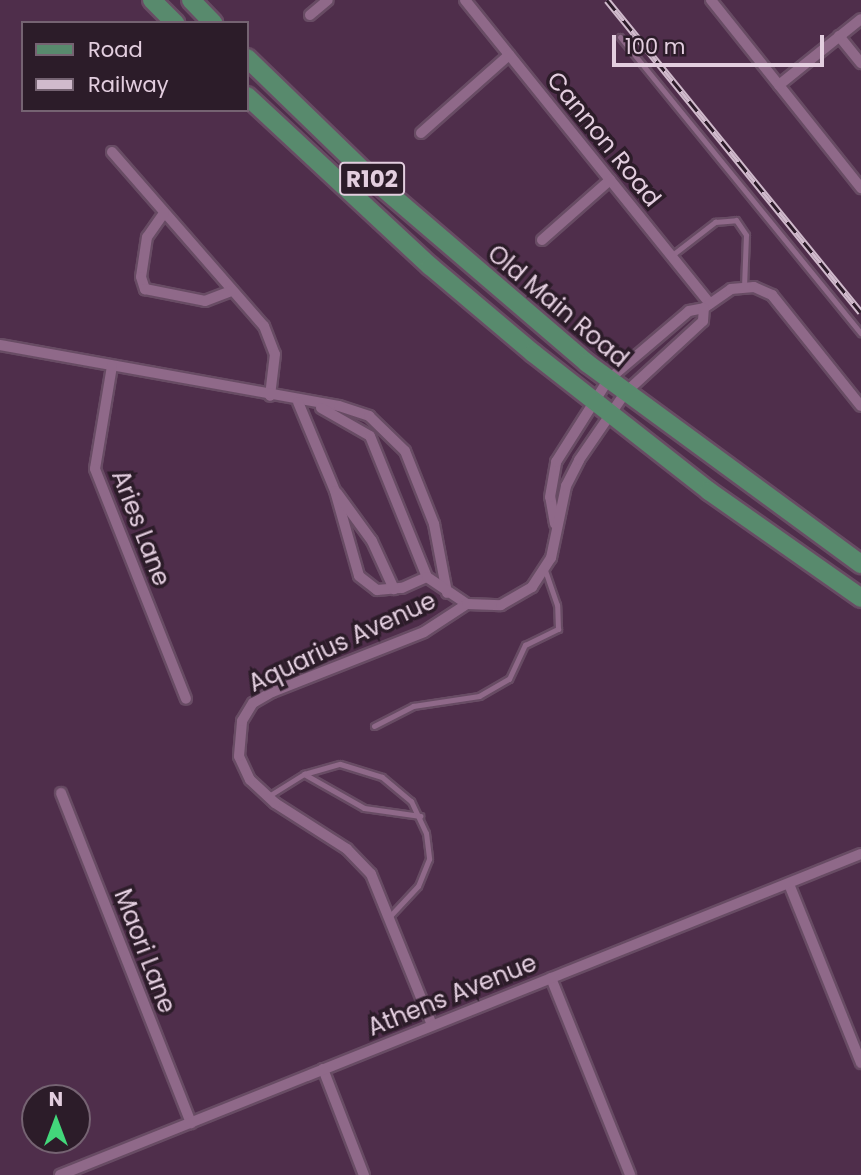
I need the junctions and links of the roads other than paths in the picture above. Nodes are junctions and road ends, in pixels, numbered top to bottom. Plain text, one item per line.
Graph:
1 (152, 0) edge
2 (191, 0) edge
3 (328, 0) edge
4 (465, 0) edge
5 (710, 0) edge
6 (310, 15) dead end
7 (861, 19) edge
8 (173, 21) edge
9 (211, 21) edge
10 (839, 36) junction
11 (620, 37) dead end
12 (509, 55) junction
13 (248, 59) edge
14 (861, 63) edge
15 (779, 85) junction
16 (248, 97) edge
17 (421, 133) dead end
18 (111, 152) dead end
19 (610, 180) junction
20 (861, 188) edge
21 (164, 213) junction
22 (542, 240) dead end
23 (671, 256) junction
24 (744, 286) junction
25 (231, 292) junction
26 (707, 306) junction
27 (861, 334) edge
28 (0, 345) edge
29 (113, 366) junction
30 (608, 380) junction
31 (625, 393) junction
32 (271, 396) junction
33 (594, 401) junction
34 (298, 402) junction
35 (312, 404) junction
36 (861, 406) edge
37 (610, 414) junction
38 (335, 491) junction
39 (555, 525) junction
40 (861, 564) edge
41 (545, 571) junction
42 (426, 577) junction
43 (394, 589) junction
44 (447, 593) junction
45 (861, 598) edge
46 (467, 604) junction
47 (186, 699) dead end
48 (374, 726) dead end
49 (304, 774) junction
50 (61, 793) dead end
51 (267, 797) junction
52 (420, 816) junction
53 (861, 854) edge
54 (789, 884) junction
55 (391, 915) junction
56 (551, 978) junction
57 (432, 1025) junction
58 (861, 1063) edge
59 (323, 1069) junction
60 (191, 1123) junction
61 (60, 1175) edge
62 (364, 1175) edge
63 (630, 1175) edge

1 - 8 main road
2 - 9 main road
3 - 6 street
4 - 12 street, Cannon Road
5 - 15 street
7 - 10 street
10 - 14 street
10 - 15 street
11 - 27 lane
12 - 17 street
12 - 19 street, Cannon Road
13 - 30 main road, Old Main Road / R102
15 - 20 street
16 - 33 main road, Old Main Road / R102
18 - 21 street
19 - 22 street
19 - 23 street, Cannon Road
21 - 25 street
21 - 25 street
23 - 24 lane
23 - 26 street, Cannon Road
24 - 26 street
24 - 36 street
25 - 32 street
26 - 30 street
26 - 31 street
28 - 29 street, Aquarius Avenue
29 - 32 street, Aquarius Avenue
29 - 47 street, Aries Lane
30 - 31 main road, Old Main Road / R102
30 - 33 street
31 - 37 street
31 - 40 main road, Old Main Road / R102
32 - 34 street, Aquarius Avenue
33 - 37 main road, Old Main Road / R102
33 - 39 street
34 - 35 street, Aquarius Avenue
34 - 38 street, Aquarius Avenue
35 - 42 street, Aquarius Avenue
35 - 44 street, Aquarius Avenue
37 - 39 street
37 - 45 main road, Old Main Road / R102
38 - 43 street, Aquarius Avenue
38 - 43 street, Aquarius Avenue
39 - 41 street
41 - 46 street, Aquarius Avenue
41 - 48 lane
42 - 43 street, Aquarius Avenue
42 - 44 street, Aquarius Avenue
44 - 46 street, Aquarius Avenue
46 - 51 street, Aquarius Avenue
49 - 51 lane
49 - 52 lane
49 - 52 lane
50 - 60 street, Maori Lane
51 - 55 street, Aquarius Avenue
52 - 55 lane
53 - 54 street, Athens Avenue
54 - 56 street, Athens Avenue
54 - 58 street
55 - 57 street, Aquarius Avenue
56 - 57 street, Athens Avenue
56 - 63 street
57 - 59 street, Athens Avenue
59 - 60 street, Athens Avenue
59 - 62 street
60 - 61 street, Athens Avenue

